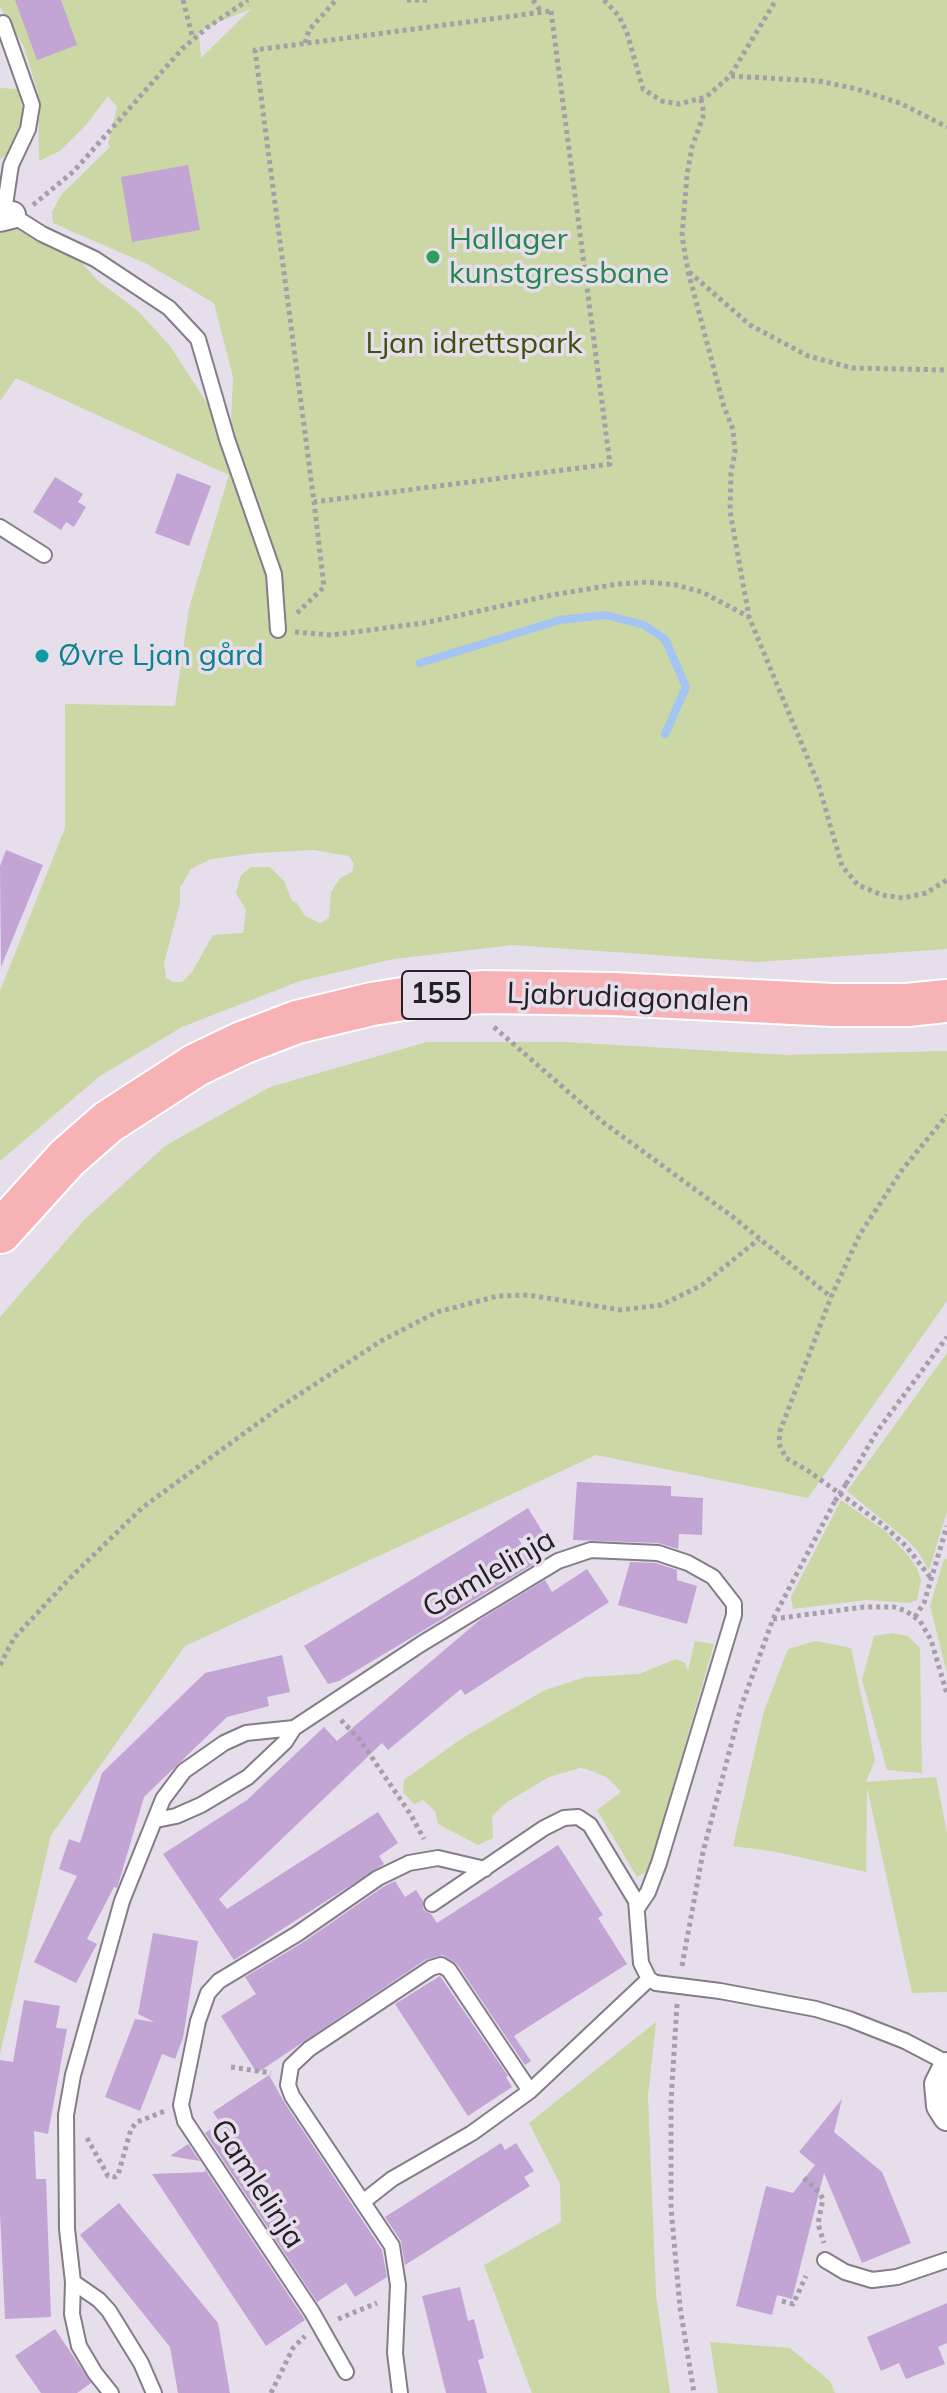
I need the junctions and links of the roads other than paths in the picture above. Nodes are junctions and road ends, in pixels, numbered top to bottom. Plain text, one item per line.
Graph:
1 (3, 23) dead end
2 (5, 217) edge
3 (0, 527) edge
4 (44, 555) dead end
5 (278, 630) road end
6 (947, 1001) edge
7 (0, 1232) edge
8 (294, 1728) junction
9 (156, 1820) junction
10 (485, 1869) junction
11 (432, 1904) dead end
12 (638, 1907) junction
13 (653, 1981) junction
14 (947, 2064) edge
15 (530, 2091) junction
16 (947, 2117) edge
17 (364, 2201) junction
18 (825, 2260) road end
19 (947, 2260) edge
20 (73, 2282) junction
21 (346, 2372) dead end
22 (111, 2393) edge
23 (154, 2393) edge
24 (400, 2393) edge

1 - 2 lane
2 - 5 lane
3 - 4 lane
6 - 7 main road, Ljabrudiagonalen / 155
8 - 9 lane, Gamlelinja
8 - 9 lane, Gamlelinja
8 - 12 lane, Gamlelinja
9 - 20 lane, Gamlelinja
10 - 11 lane, Gamlelinja
10 - 12 lane, Gamlelinja
10 - 21 lane, Gamlelinja
12 - 13 lane, Gamlelinja
13 - 14 lane, bridge
13 - 15 lane
14 - 16 street
15 - 17 lane
15 - 17 lane
17 - 24 lane
18 - 19 lane
20 - 22 lane, Gamlelinja
20 - 23 lane

